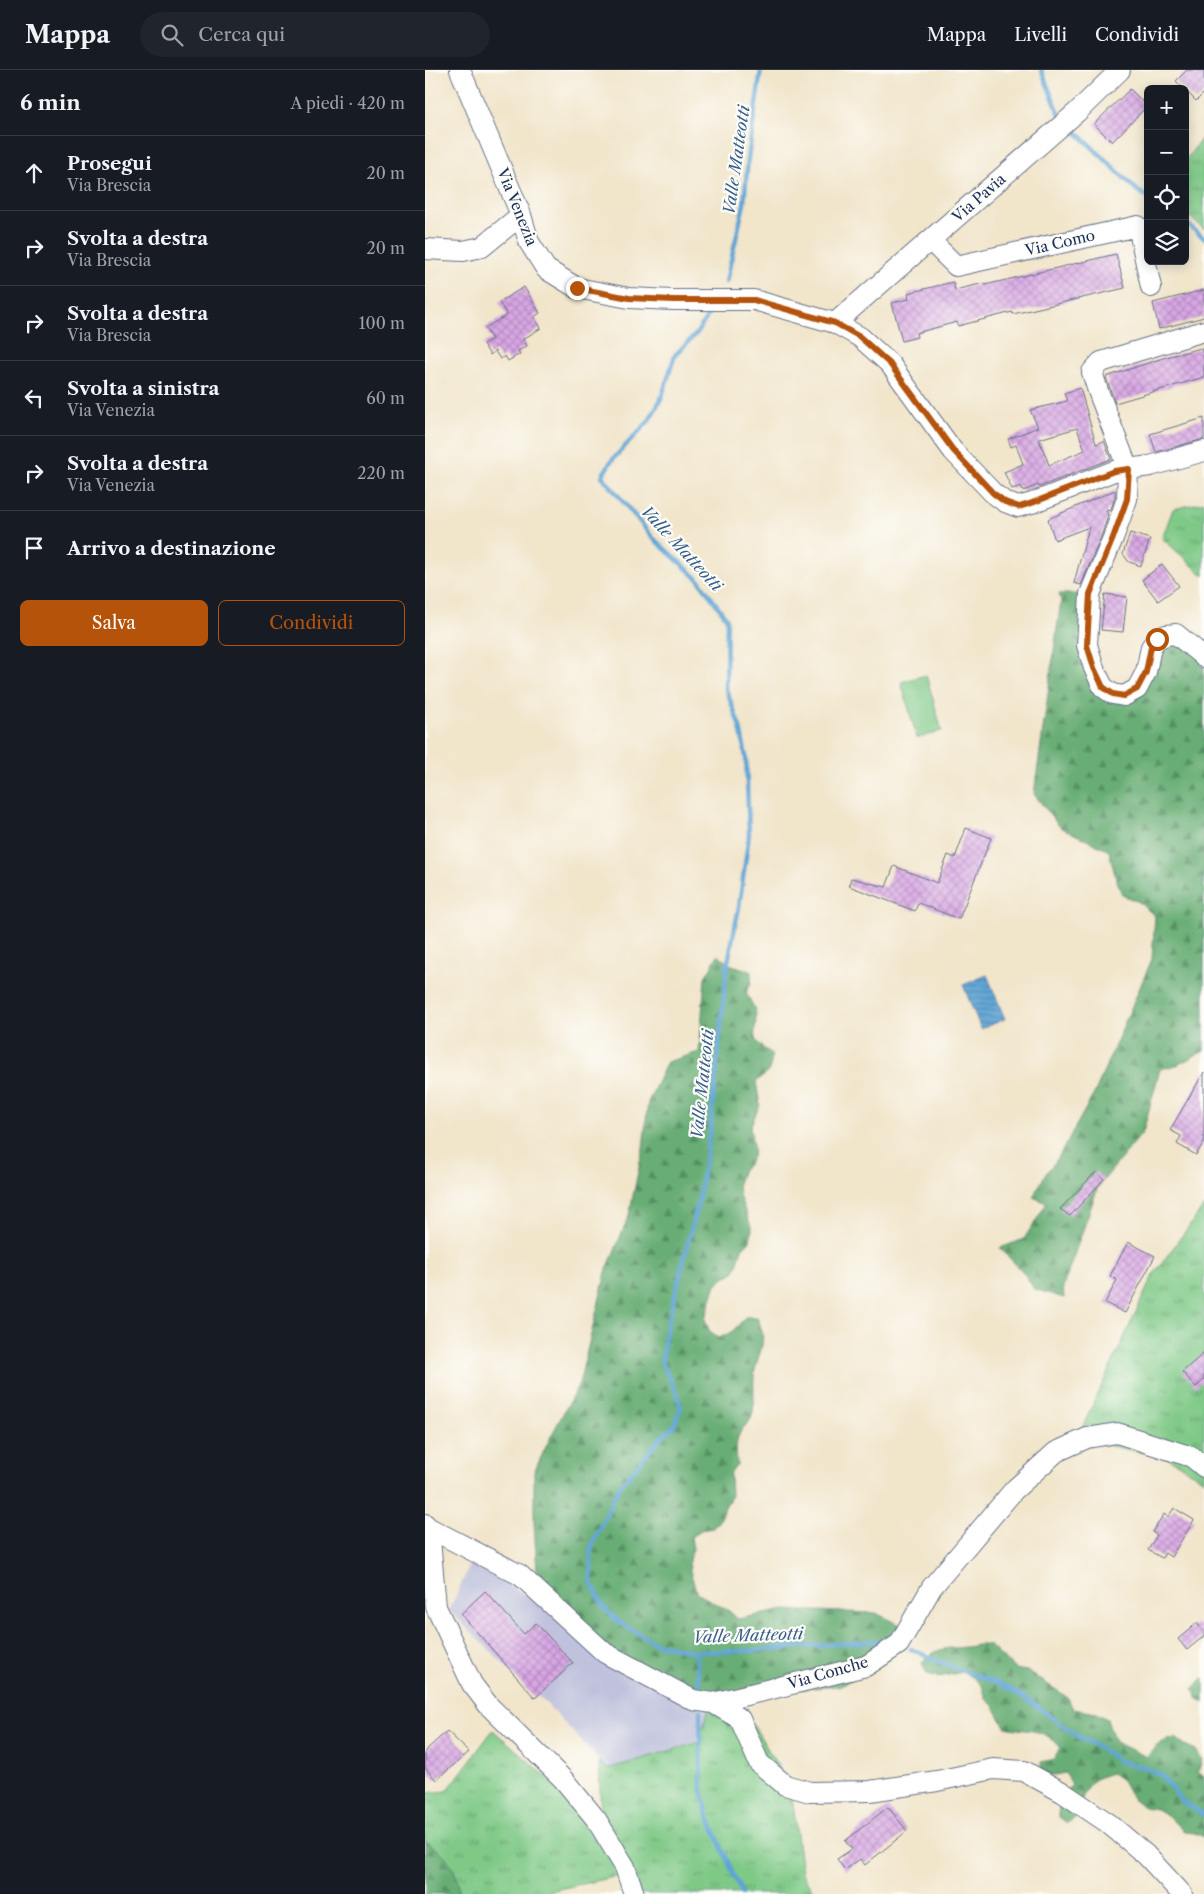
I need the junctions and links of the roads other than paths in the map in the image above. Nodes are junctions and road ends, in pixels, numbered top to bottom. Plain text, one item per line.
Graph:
1 (460, 70) edge
2 (1120, 70) edge
3 (521, 216) junction
4 (930, 240) junction
5 (425, 248) edge
6 (1151, 287) dead end
7 (835, 323) junction
8 (1204, 331) edge
9 (1204, 451) edge
10 (1129, 469) junction
11 (1204, 656) edge
12 (1204, 1467) edge
13 (427, 1526) edge
14 (713, 1703) junction
15 (634, 1894) edge
16 (1182, 1894) edge

1 - 3 street, Via Venezia
2 - 4 street, Via Pavia
3 - 5 street
3 - 7 street, Via Venezia
4 - 6 street, Via Como
4 - 7 street, Via Pavia
7 - 10 street, Via Venezia
8 - 10 street
9 - 10 street, Via Venezia
10 - 11 street
12 - 14 street, Via Conche
13 - 14 street, Via Conche
13 - 15 street, Via Conche
14 - 16 street

